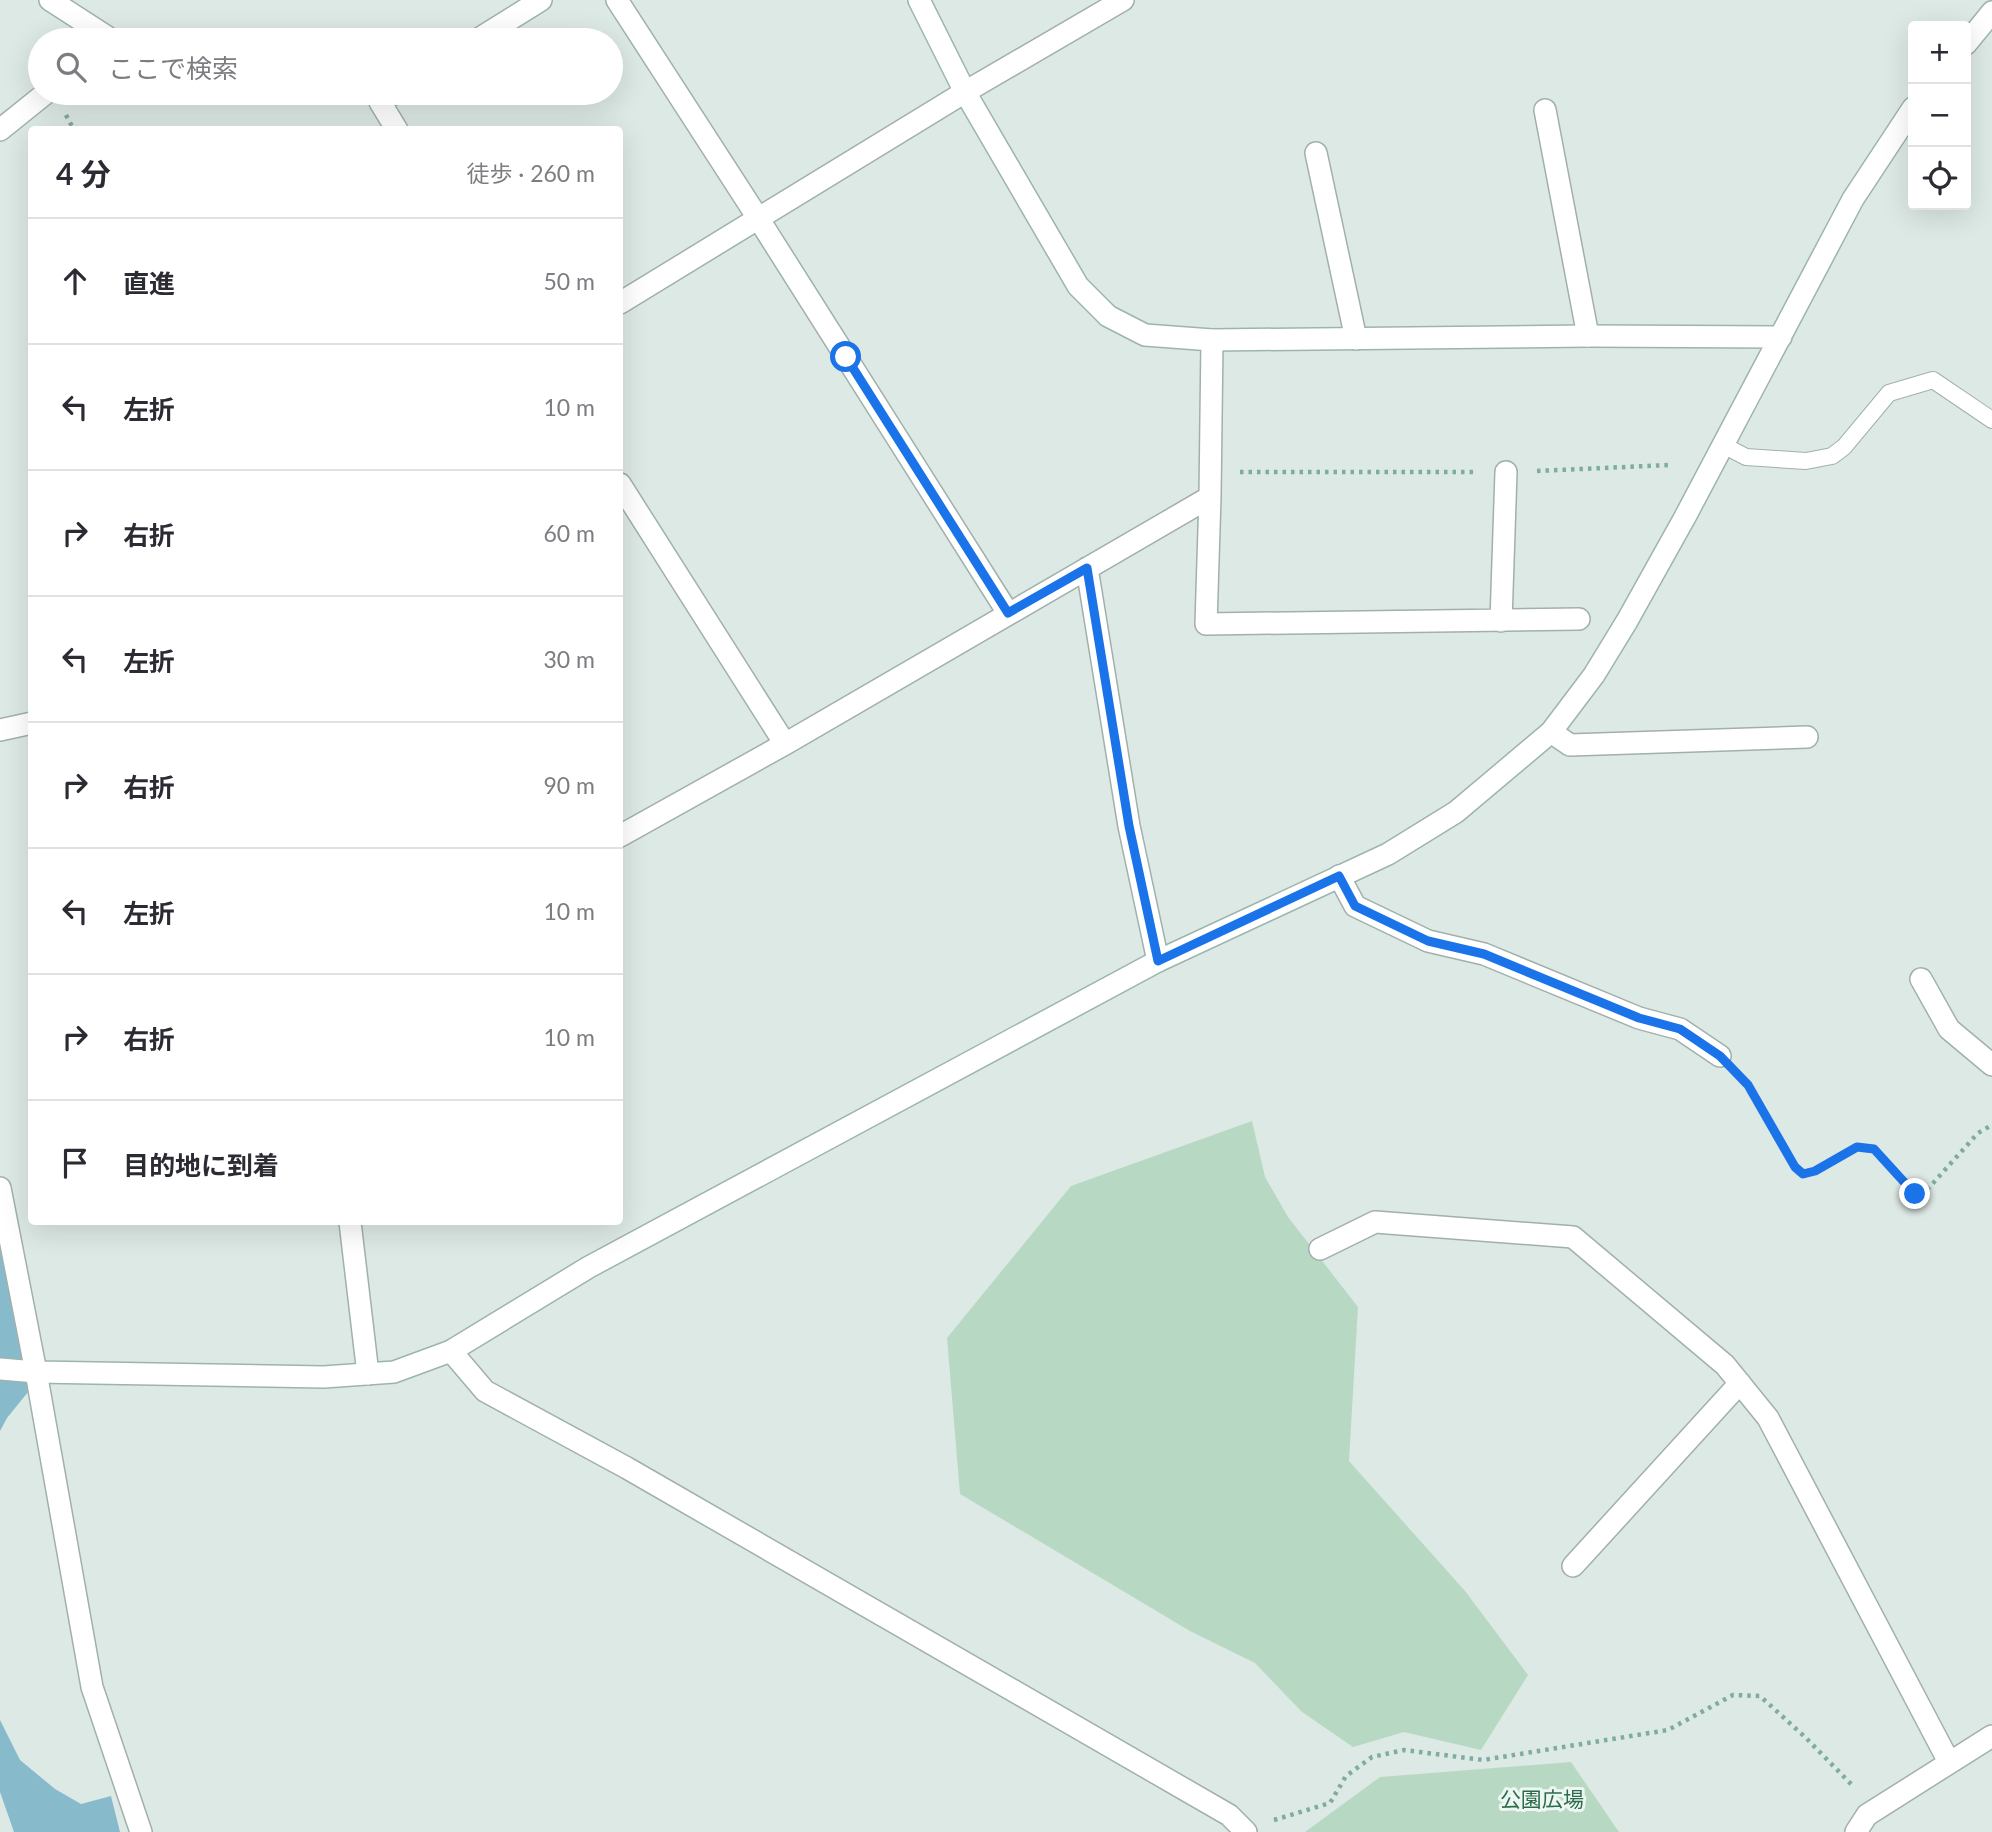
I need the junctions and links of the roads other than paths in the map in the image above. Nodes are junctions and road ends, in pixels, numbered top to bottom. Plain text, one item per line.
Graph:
1 (50, 0) edge
2 (541, 0) edge
3 (617, 0) edge
4 (919, 0) edge
5 (1123, 0) edge
6 (1992, 12) edge
7 (93, 28) edge
8 (496, 28) edge
9 (1971, 38) edge
10 (965, 92) junction
11 (31, 105) edge
12 (382, 105) edge
13 (1545, 110) dead end
14 (1908, 116) edge
15 (395, 126) edge
16 (0, 130) edge
17 (1316, 153) dead end
18 (758, 218) junction
19 (623, 301) edge
20 (1588, 336) junction
21 (1781, 337) junction
22 (1356, 339) junction
23 (1212, 340) junction
24 (1992, 420) edge
25 (1723, 445) junction
26 (1506, 472) road end
27 (623, 489) edge
28 (1210, 497) junction
29 (1087, 568) junction
30 (1008, 613) junction
31 (1580, 619) dead end
32 (1501, 621) junction
33 (28, 724) edge
34 (0, 730) edge
35 (1551, 732) junction
36 (1807, 737) dead end
37 (785, 744) junction
38 (623, 834) edge
39 (1339, 876) junction
40 (1158, 961) junction
41 (1921, 979) dead end
42 (1720, 1056) road end
43 (1992, 1065) edge
44 (0, 1188) edge
45 (350, 1225) edge
46 (1320, 1249) dead end
47 (451, 1351) junction
48 (2, 1369) edge
49 (36, 1372) junction
50 (368, 1374) junction
51 (1740, 1383) junction
52 (1573, 1566) dead end
53 (1992, 1736) edge
54 (1949, 1762) junction
55 (1256, 1828) edge
56 (141, 1832) edge
57 (1856, 1832) edge

1 - 7 street
2 - 8 street
3 - 18 street
4 - 10 street
5 - 10 street
6 - 9 street
10 - 18 street
10 - 23 street
11 - 16 street
12 - 15 street
13 - 20 street
14 - 21 street
17 - 22 street
18 - 19 street
18 - 30 street
20 - 21 street
20 - 22 street
21 - 25 street
22 - 23 street
23 - 28 street
24 - 25 lane
25 - 35 street
26 - 32 street
27 - 37 street
28 - 29 street
28 - 32 street
29 - 30 street
29 - 40 street
30 - 37 street
31 - 32 street
33 - 34 street
35 - 36 street
35 - 39 street
37 - 38 street
39 - 40 street
39 - 42 street
40 - 47 street
41 - 43 street
44 - 49 street
45 - 50 street
46 - 51 street
47 - 50 street
47 - 55 street
48 - 49 street
49 - 50 street
49 - 56 street
51 - 52 street
51 - 54 street
53 - 54 street
54 - 57 street

